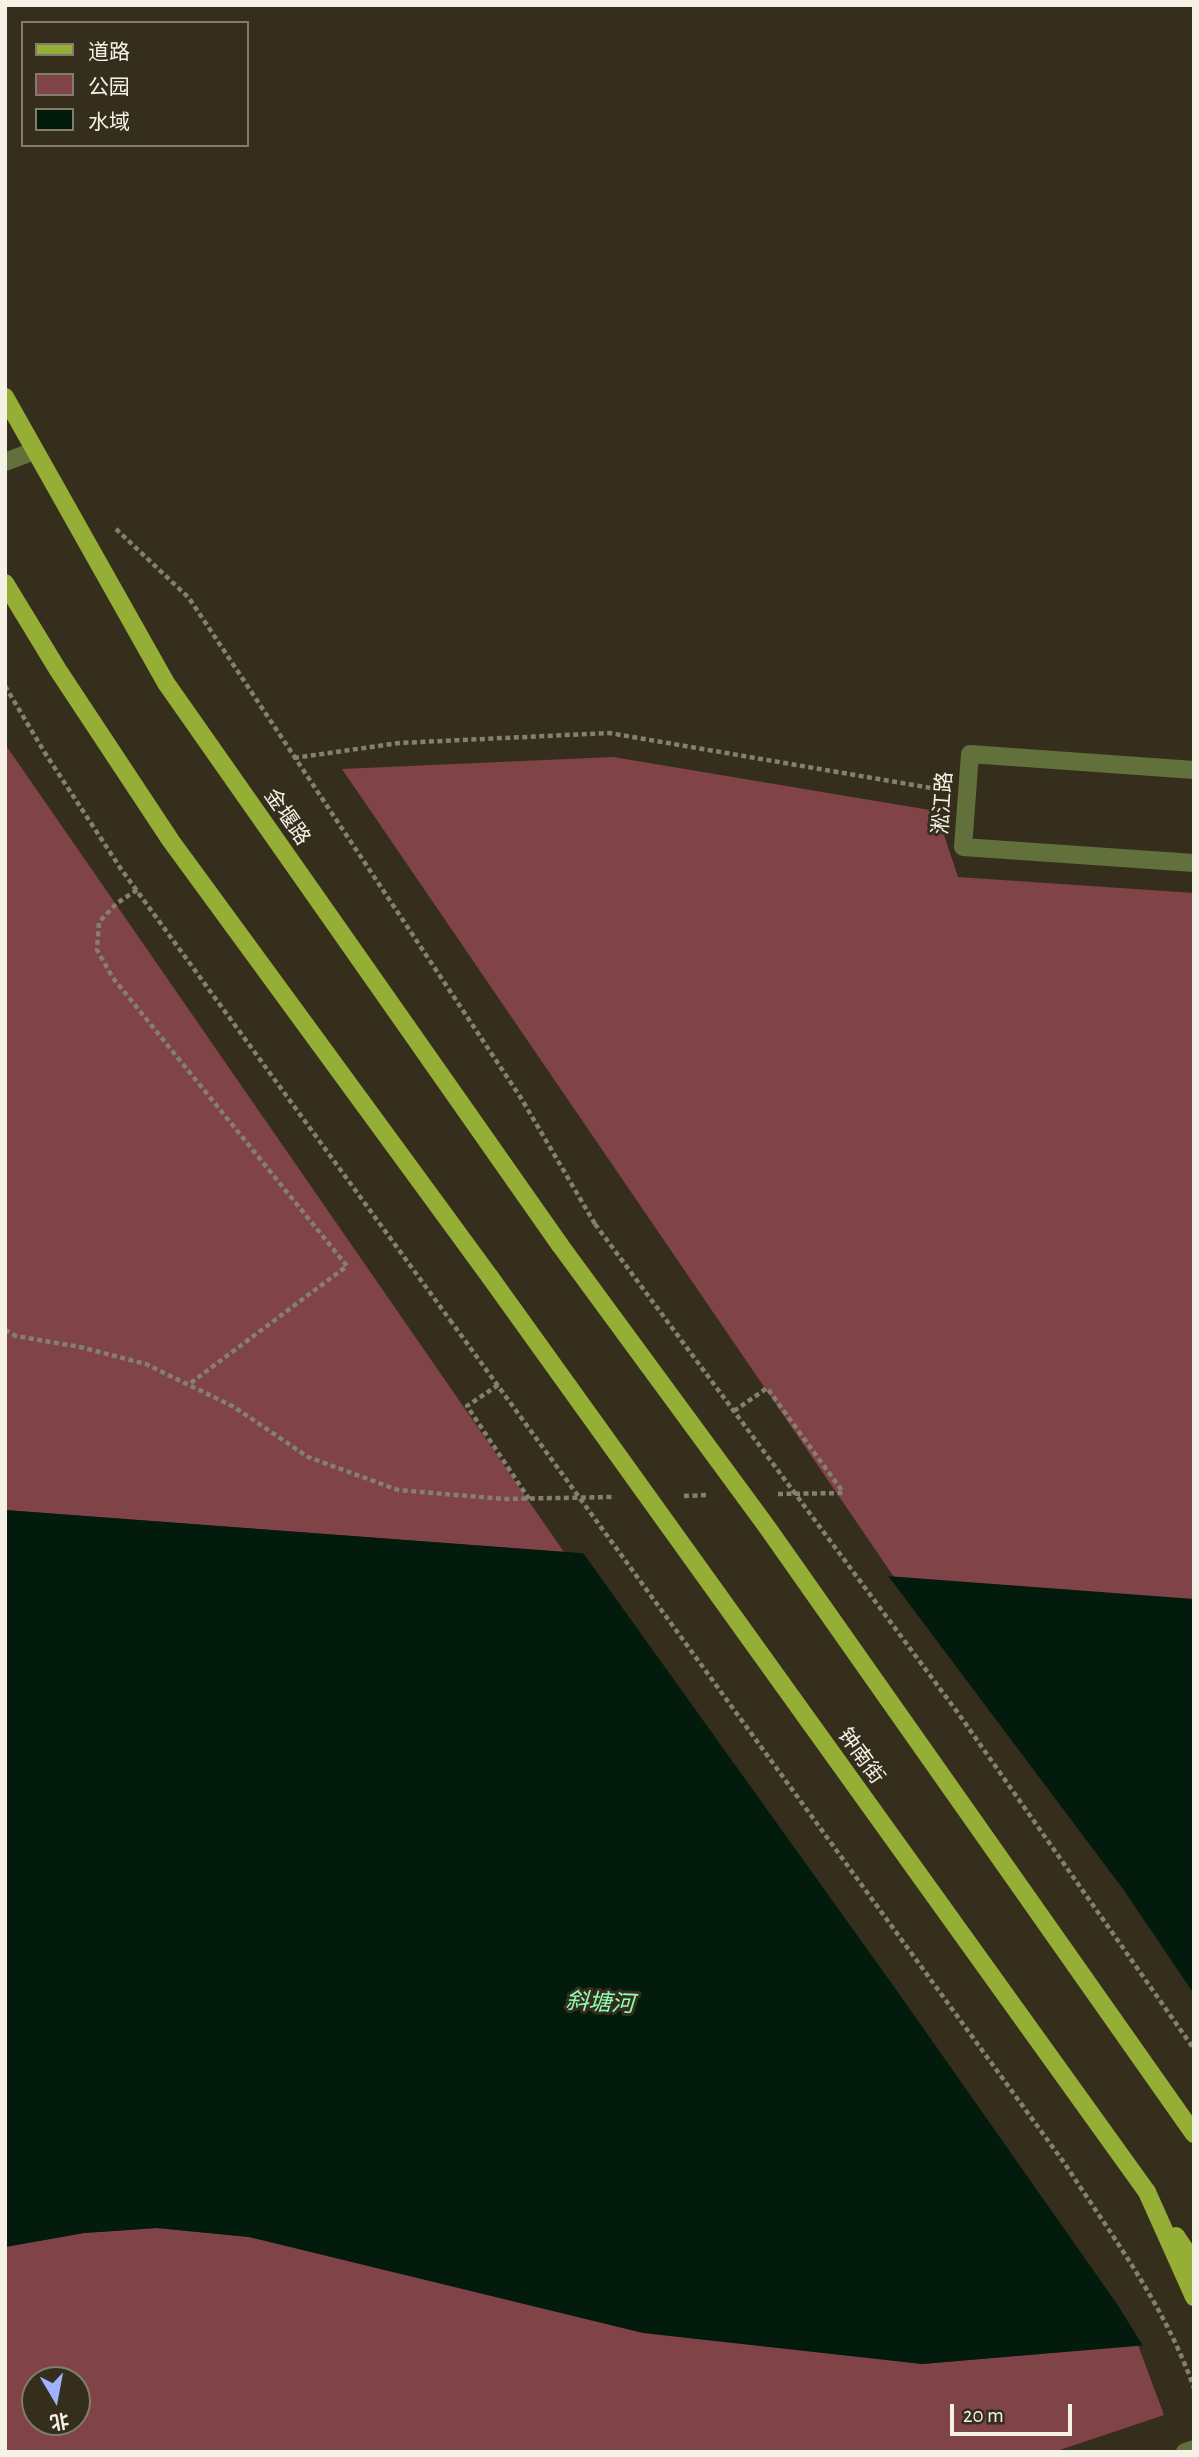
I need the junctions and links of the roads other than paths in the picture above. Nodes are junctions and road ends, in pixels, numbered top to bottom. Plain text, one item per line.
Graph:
1 (5, 397) edge
2 (34, 451) junction
3 (5, 461) edge
4 (5, 583) edge
5 (1194, 770) edge
6 (1194, 863) edge
7 (1194, 2134) edge
8 (1147, 2192) junction
9 (1194, 2263) edge
10 (1194, 2297) edge
11 (1194, 2449) edge
12 (1185, 2452) edge

1 - 2 main road, 金堰路
2 - 3 street
2 - 7 main road, 金堰路, bridge
4 - 8 main road, 钟南街, bridge
5 - 6 street, 淞江路
8 - 9 main road, 钟南街
8 - 10 main road
11 - 12 street

